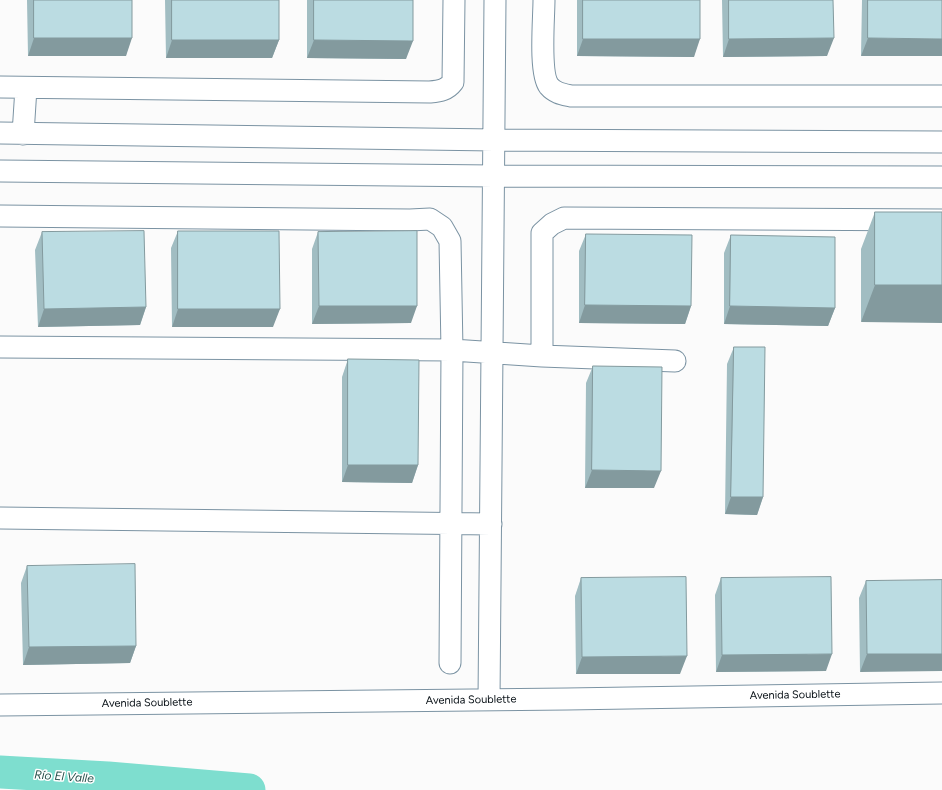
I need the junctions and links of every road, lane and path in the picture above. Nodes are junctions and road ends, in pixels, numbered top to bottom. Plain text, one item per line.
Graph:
1 (454, 0) edge
2 (495, 0) edge
3 (544, 0) edge
4 (0, 87) edge
5 (26, 88) junction
6 (942, 96) edge
7 (0, 133) edge
8 (23, 134) junction
9 (494, 140) junction
10 (942, 142) edge
11 (0, 171) edge
12 (494, 176) junction
13 (942, 177) edge
14 (0, 216) edge
15 (942, 220) edge
16 (0, 347) edge
17 (452, 350) junction
18 (492, 353) junction
19 (542, 356) junction
20 (675, 361) dead end
21 (0, 518) edge
22 (450, 523) junction
23 (491, 524) junction
24 (450, 663) dead end
25 (942, 693) edge
26 (489, 700) junction
27 (0, 705) edge

1 - 5 street
2 - 9 street
3 - 6 street
4 - 5 street
5 - 8 street
7 - 8 street
8 - 9 street
9 - 10 street
9 - 12 street
11 - 12 street
12 - 13 street
12 - 18 street
14 - 17 street
15 - 19 street
16 - 17 street
17 - 18 street
17 - 22 street
18 - 19 street
18 - 23 street
19 - 20 street
21 - 22 street
22 - 23 street
22 - 24 street
23 - 26 street
25 - 26 street, Avenida Soublette
26 - 27 street, Avenida Soublette

